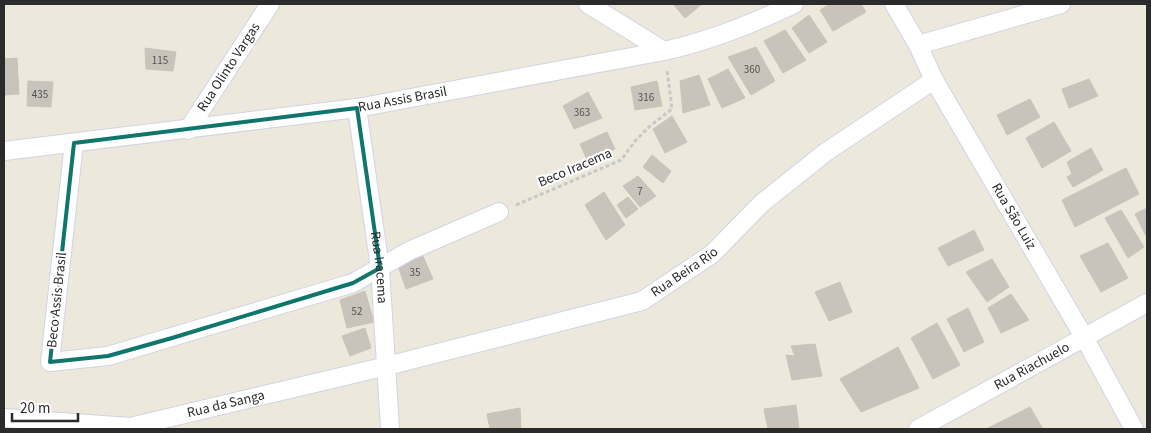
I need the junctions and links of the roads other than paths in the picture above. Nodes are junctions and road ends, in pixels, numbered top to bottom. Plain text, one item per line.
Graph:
1 (270, 4) edge
2 (588, 4) edge
3 (794, 4) edge
4 (894, 4) edge
5 (1060, 4) edge
6 (918, 45) junction
7 (664, 51) junction
8 (934, 80) junction
9 (358, 108) junction
10 (188, 130) junction
11 (74, 143) junction
12 (4, 151) edge
13 (499, 212) road end
14 (380, 268) junction
15 (1147, 303) edge
16 (1084, 337) junction
17 (387, 366) junction
18 (4, 418) edge
19 (390, 429) edge
20 (918, 429) edge
21 (1134, 429) edge

1 - 10 street, Rua Olinto Vargas
2 - 7 street
3 - 7 street, Rua Assis Brasil
4 - 6 street, Rua São Luiz
5 - 6 street
6 - 8 street, Rua São Luiz
7 - 9 street, Rua Assis Brasil
8 - 16 street, Rua São Luiz
8 - 17 street, Rua Beira Rio
9 - 10 street, Rua Assis Brasil
9 - 14 street, Rua Iracema
10 - 11 street, Rua Assis Brasil
11 - 12 street, Rua Assis Brasil
11 - 14 street, Beco Assis Brasil
13 - 14 street
14 - 17 street, Rua Iracema
15 - 16 street, Rua Riachuelo
16 - 20 street, Rua Riachuelo
16 - 21 street, Rua São Luiz
17 - 18 street, Rua da Sanga
17 - 19 street, Rua Iracema

